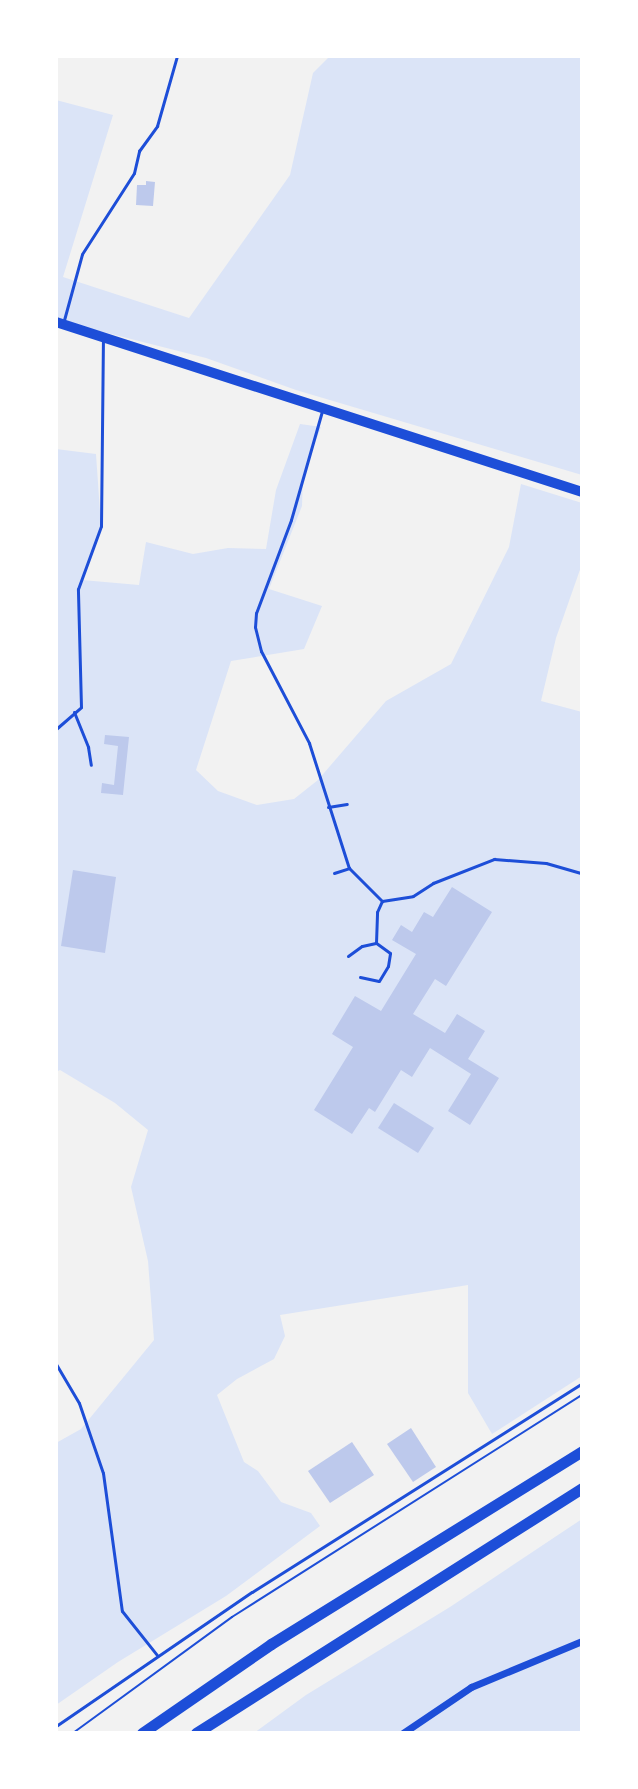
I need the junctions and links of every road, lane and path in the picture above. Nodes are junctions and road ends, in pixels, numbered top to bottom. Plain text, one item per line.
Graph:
1 (177, 56) edge
2 (60, 323) edge
3 (103, 337) junction
4 (323, 407) junction
5 (582, 492) edge
6 (74, 712) junction
7 (56, 729) edge
8 (91, 765) dead end
9 (347, 804) dead end
10 (328, 807) junction
11 (349, 868) junction
12 (334, 873) dead end
13 (582, 873) edge
14 (382, 901) junction
15 (376, 943) junction
16 (348, 956) dead end
17 (360, 977) dead end
18 (56, 1364) edge
19 (582, 1383) edge
20 (582, 1395) edge
21 (582, 1451) edge
22 (582, 1488) edge
23 (582, 1641) edge
24 (157, 1655) junction
25 (56, 1726) edge
26 (73, 1733) edge
27 (142, 1733) edge
28 (196, 1733) edge
29 (403, 1733) edge

1 - 2 lane
2 - 3 main road
3 - 4 main road
3 - 6 lane
4 - 5 main road
4 - 10 lane
6 - 7 lane
6 - 8 lane
9 - 10 lane
10 - 11 lane
11 - 12 lane
11 - 14 lane
13 - 14 lane
14 - 15 lane
15 - 16 lane
15 - 17 lane
18 - 24 lane
19 - 24 lane
20 - 26 path
21 - 27 highway
22 - 28 highway
23 - 29 street
24 - 25 lane

